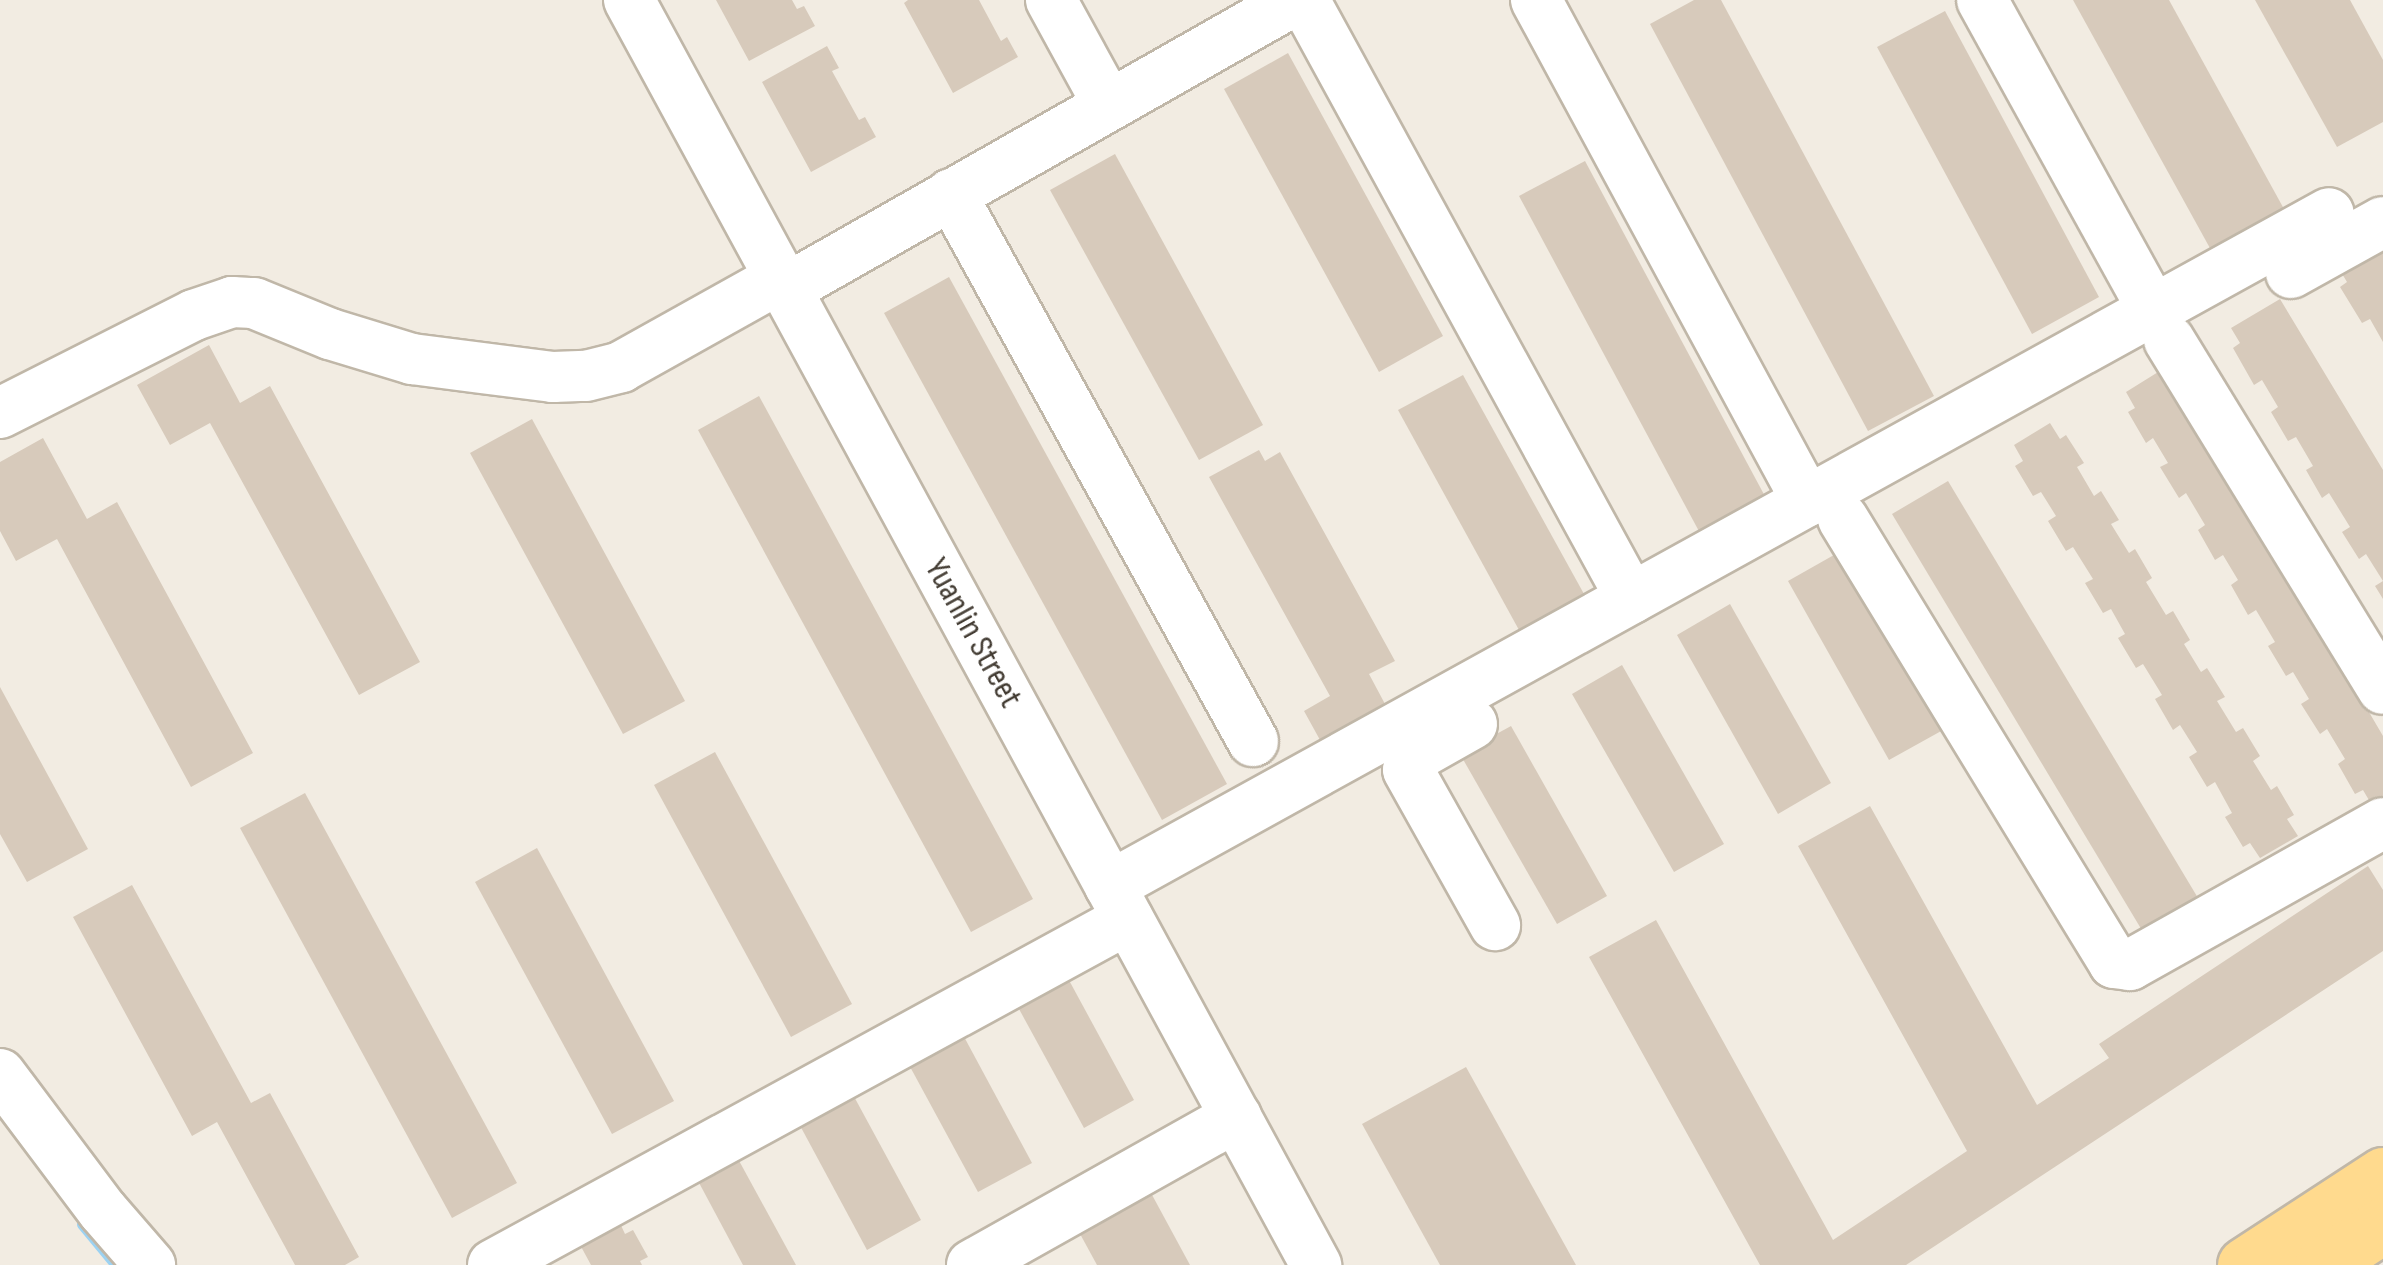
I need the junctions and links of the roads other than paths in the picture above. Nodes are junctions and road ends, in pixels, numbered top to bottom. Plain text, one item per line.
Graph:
1 (629, 0) edge
2 (1051, 0) edge
3 (1295, 0) edge
4 (1304, 0) edge
5 (1982, 0) edge
6 (1555, 6) edge
7 (1108, 104) junction
8 (951, 194) junction
9 (2329, 212) dead end
10 (2383, 222) edge
11 (783, 284) junction
12 (2161, 325) junction
13 (0, 413) edge
14 (1825, 510) junction
15 (1631, 598) junction
16 (2383, 689) edge
17 (1252, 741) dead end
18 (2383, 823) edge
19 (1119, 902) junction
20 (1496, 926) dead end
21 (0, 1074) edge
22 (1236, 1117) junction
23 (2383, 1175) edge
24 (2383, 1225) edge
25 (150, 1265) edge
26 (493, 1265) edge
27 (972, 1265) edge
28 (1316, 1265) edge
29 (2245, 1265) edge
30 (2322, 1265) edge

1 - 11 street, Yuanlin Street
2 - 7 street
3 - 7 street
4 - 15 street
5 - 12 street
6 - 14 street
7 - 8 street
8 - 11 street
8 - 17 street
9 - 12 street
10 - 12 street
11 - 13 street
11 - 19 street, Yuanlin Street
12 - 14 street
12 - 16 street
14 - 15 street
14 - 18 street
14 - 20 street
15 - 19 street
19 - 22 street, Yuanlin Street
19 - 26 street
21 - 25 street
22 - 27 street
22 - 28 street, Yuanlin Street
23 - 29 main road
24 - 30 main road

